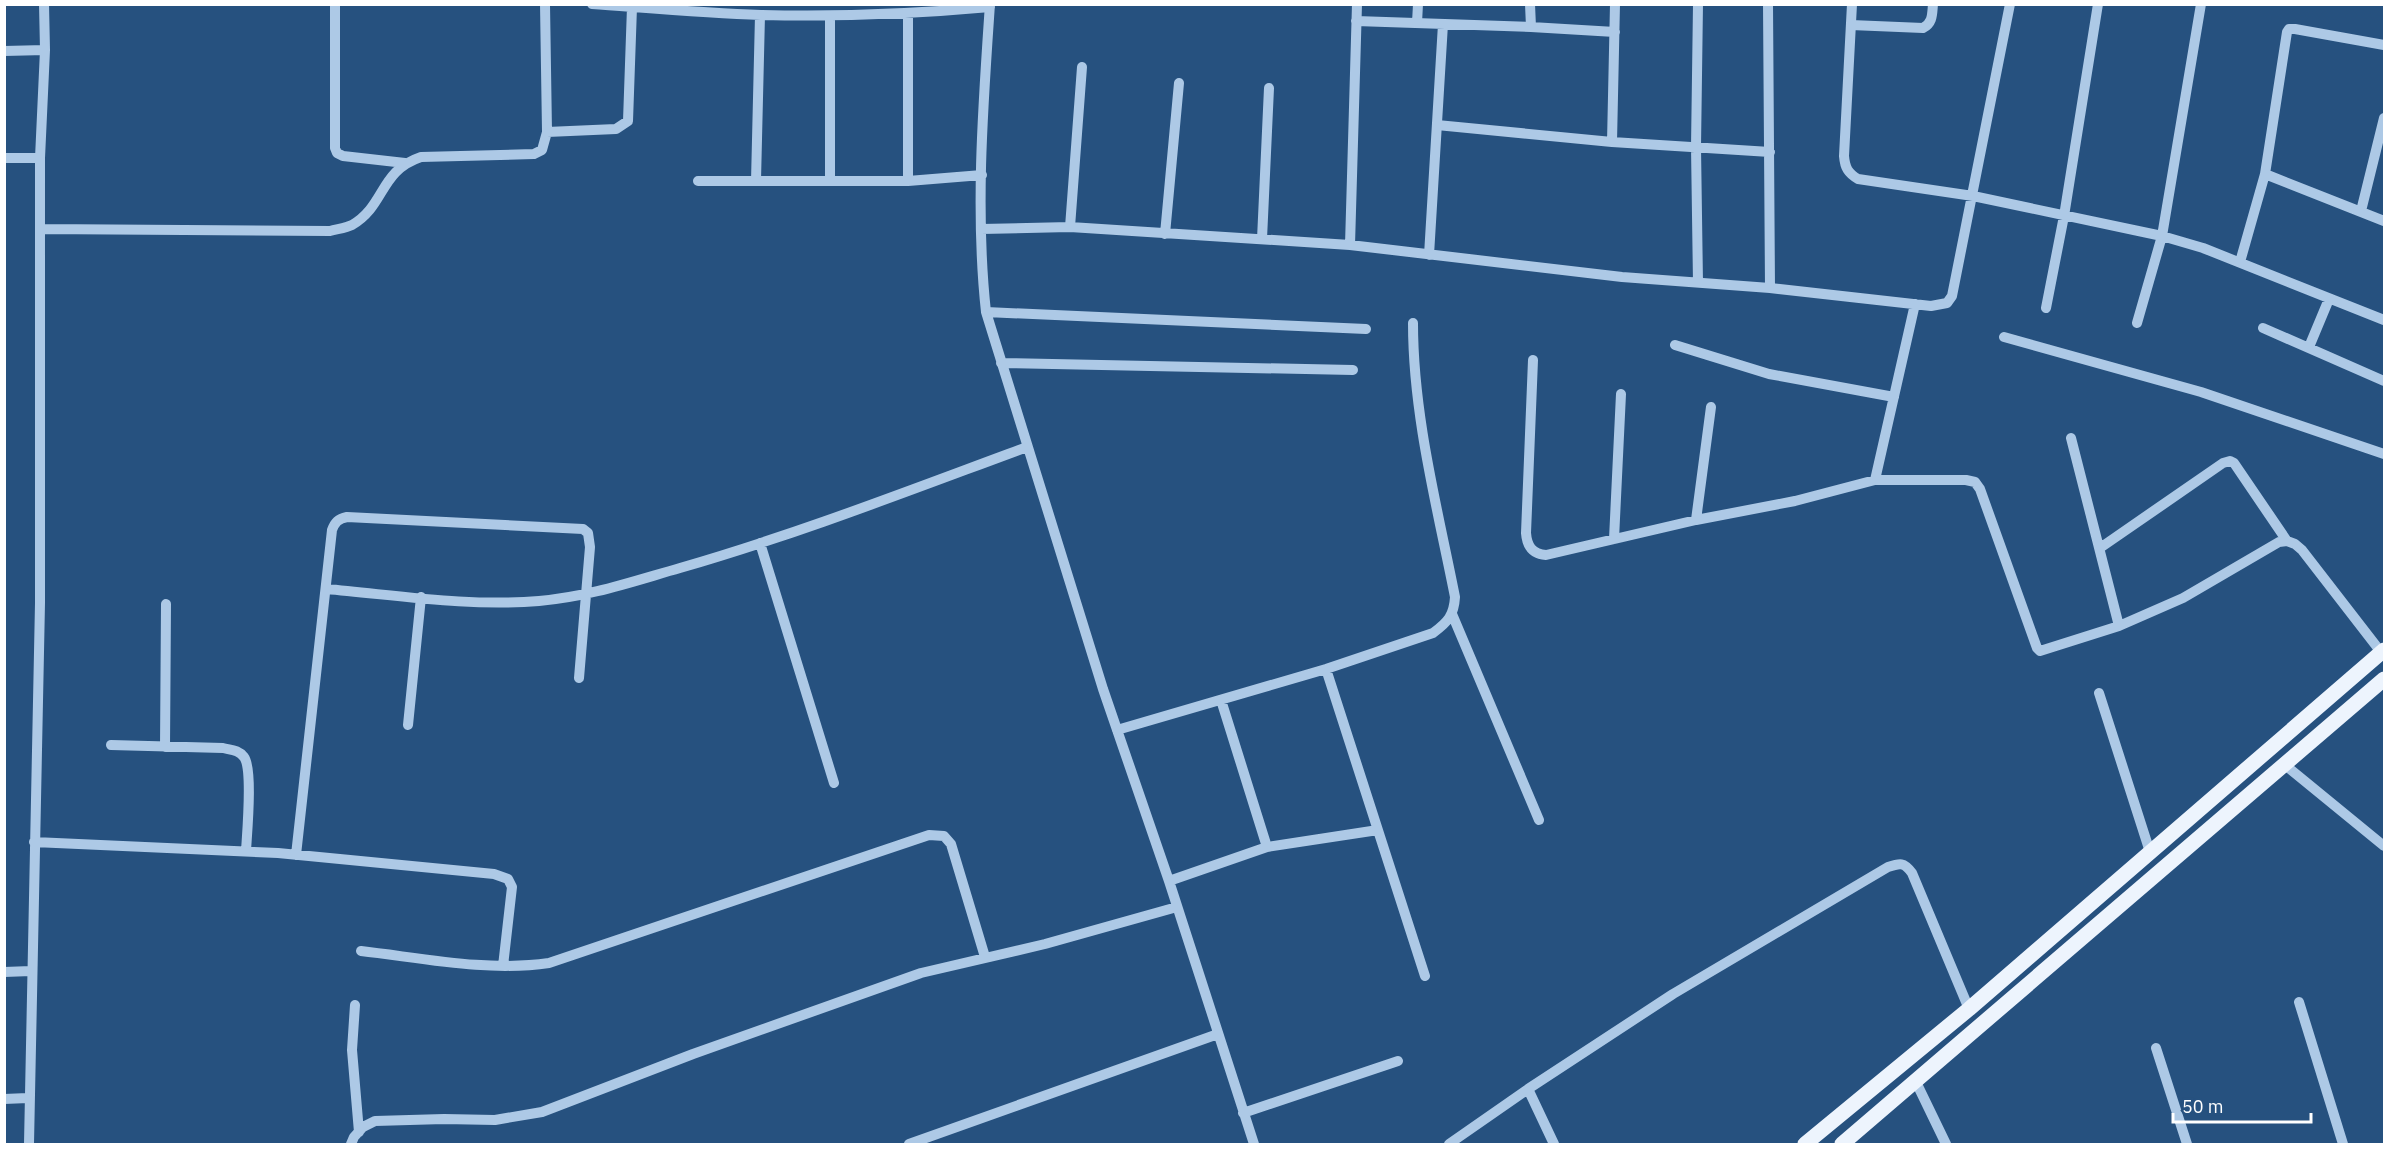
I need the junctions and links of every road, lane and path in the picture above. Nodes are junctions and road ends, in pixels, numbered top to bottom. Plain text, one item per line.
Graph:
1 (44, 4) edge
2 (335, 4) edge
3 (545, 4) edge
4 (592, 4) edge
5 (1357, 4) edge
6 (1418, 4) edge
7 (1530, 4) edge
8 (1615, 4) edge
9 (1698, 4) edge
10 (1768, 4) edge
11 (1852, 4) edge
12 (1933, 4) edge
13 (2010, 4) edge
14 (2098, 4) edge
15 (2201, 4) edge
16 (990, 6) edge
17 (632, 7) junction
18 (908, 14) junction
19 (760, 15) junction
20 (830, 16) junction
21 (1356, 21) junction
22 (1418, 23) junction
23 (1443, 24) junction
24 (1851, 25) junction
25 (1530, 27) junction
26 (1615, 32) junction
27 (2385, 45) edge
28 (45, 50) junction
29 (4, 51) edge
30 (1082, 67) dead end
31 (1179, 83) dead end
32 (1269, 88) dead end
33 (2385, 118) edge
34 (1437, 125) junction
35 (547, 132) junction
36 (1612, 142) junction
37 (1696, 147) junction
38 (1770, 152) junction
39 (4, 158) edge
40 (40, 158) junction
41 (405, 163) junction
42 (2265, 174) junction
43 (982, 175) junction
44 (698, 181) dead end
45 (756, 181) junction
46 (830, 181) junction
47 (908, 181) junction
48 (1973, 196) junction
49 (2361, 210) junction
50 (2064, 216) junction
51 (2385, 221) edge
52 (1071, 227) junction
53 (40, 229) junction
54 (981, 229) junction
55 (1165, 234) junction
56 (2163, 236) junction
57 (1262, 239) junction
58 (1350, 245) junction
59 (1429, 255) junction
60 (2240, 262) junction
61 (1698, 283) junction
62 (1770, 288) junction
63 (2330, 299) junction
64 (1915, 304) junction
65 (2046, 308) dead end
66 (986, 312) junction
67 (2385, 320) edge
68 (1413, 323) dead end
69 (2137, 324) dead end
70 (2263, 328) dead end
71 (1366, 329) dead end
72 (2004, 337) dead end
73 (1674, 345) dead end
74 (2309, 347) junction
75 (1533, 360) dead end
76 (1001, 363) junction
77 (1353, 370) dead end
78 (2385, 381) edge
79 (1621, 394) dead end
80 (1894, 397) junction
81 (1711, 407) dead end
82 (2071, 438) dead end
83 (1028, 447) junction
84 (2385, 454) edge
85 (1875, 480) junction
86 (1696, 520) junction
87 (1614, 539) junction
88 (2287, 541) junction
89 (760, 543) junction
90 (2100, 548) junction
91 (326, 589) junction
92 (586, 594) junction
93 (421, 597) junction
94 (166, 604) dead end
95 (1452, 614) junction
96 (2119, 626) junction
97 (2383, 653) edge
98 (1326, 669) junction
99 (579, 678) dead end
100 (2385, 679) edge
101 (2099, 693) dead end
102 (1221, 700) junction
103 (408, 725) dead end
104 (1117, 730) junction
105 (111, 745) dead end
106 (165, 747) junction
107 (2284, 765) junction
108 (834, 783) dead end
109 (1539, 820) dead end
110 (1378, 830) junction
111 (34, 842) junction
112 (2385, 846) edge
113 (1267, 847) junction
114 (246, 852) junction
115 (2150, 852) junction
116 (296, 855) junction
117 (1169, 881) junction
118 (1177, 907) junction
119 (361, 951) dead end
120 (985, 957) junction
121 (504, 966) junction
122 (31, 971) junction
123 (4, 972) edge
124 (1425, 976) dead end
125 (2299, 1002) dead end
126 (355, 1005) dead end
127 (1969, 1009) junction
128 (1218, 1034) junction
129 (2156, 1048) dead end
130 (1398, 1061) dead end
131 (1916, 1082) junction
132 (1528, 1089) junction
133 (28, 1098) junction
134 (4, 1099) edge
135 (1243, 1113) junction
136 (359, 1132) junction
137 (29, 1144) edge
138 (351, 1144) edge
139 (909, 1144) edge
140 (1254, 1144) edge
141 (1449, 1144) edge
142 (1554, 1144) edge
143 (1805, 1144) edge
144 (1842, 1144) edge
145 (1946, 1144) edge
146 (2187, 1144) edge
147 (2343, 1144) edge

1 - 28 street
2 - 41 street
3 - 35 street
4 - 17 street
5 - 21 street
6 - 22 street
7 - 25 street
8 - 26 street
9 - 37 street
10 - 38 street
11 - 24 street
12 - 24 street
13 - 48 street
14 - 50 street
15 - 56 street
16 - 18 street
16 - 43 street
17 - 19 street
17 - 35 street
18 - 20 street
18 - 47 street
19 - 20 street
19 - 45 street
20 - 46 street
21 - 22 street
21 - 58 street
22 - 23 street
23 - 25 street
23 - 34 street
24 - 48 street
25 - 26 street
26 - 36 street
27 - 42 street
28 - 29 street
28 - 40 street
30 - 52 street
31 - 55 street
32 - 57 street
33 - 49 street
34 - 36 street
34 - 59 street
35 - 41 street
36 - 37 street
37 - 38 street
37 - 61 street
38 - 62 street
39 - 40 street
40 - 53 street
41 - 53 street
42 - 49 street
42 - 60 street
43 - 47 street
43 - 54 street
44 - 45 street
45 - 46 street
46 - 47 street
48 - 50 street
48 - 64 street
49 - 51 street
50 - 56 street
50 - 65 street
52 - 54 street
52 - 55 street
53 - 111 street
54 - 66 street
55 - 57 street
56 - 60 street
56 - 69 street
57 - 58 street
58 - 59 street
59 - 61 street
60 - 63 street
61 - 62 street
62 - 64 street
63 - 67 street
63 - 74 street
64 - 80 street
66 - 71 street
66 - 76 street
68 - 95 street
70 - 74 street
72 - 84 street
73 - 80 street
74 - 78 street
75 - 87 street
76 - 77 street
76 - 83 street
79 - 87 street
80 - 85 street
81 - 86 street
82 - 90 street
83 - 89 street
83 - 104 street
85 - 86 street
85 - 96 street
86 - 87 street
88 - 90 street
88 - 96 street
88 - 97 street
89 - 92 street
89 - 108 street
90 - 96 street
91 - 92 street
91 - 93 street
91 - 116 street
92 - 93 street
92 - 99 street
93 - 103 street
94 - 106 street
95 - 98 street
95 - 109 street
97 - 115 main road
98 - 102 street
98 - 110 street
100 - 107 main road
101 - 115 street
102 - 104 street
102 - 113 street
104 - 117 street
105 - 106 street
106 - 114 street
107 - 112 street
107 - 131 main road
110 - 113 street
110 - 124 street
111 - 114 street
111 - 122 street
113 - 117 street
114 - 116 street
115 - 127 main road
116 - 121 street
117 - 118 street
118 - 120 street
118 - 128 street
119 - 121 street
120 - 121 street
120 - 136 street
122 - 123 street
122 - 133 street
125 - 147 street
126 - 136 street
127 - 132 street
127 - 143 main road
128 - 135 street
128 - 139 street
129 - 146 street
130 - 135 street
131 - 144 main road
131 - 145 street
132 - 141 street
132 - 142 street
133 - 134 street
133 - 137 street
135 - 140 street
136 - 138 street

